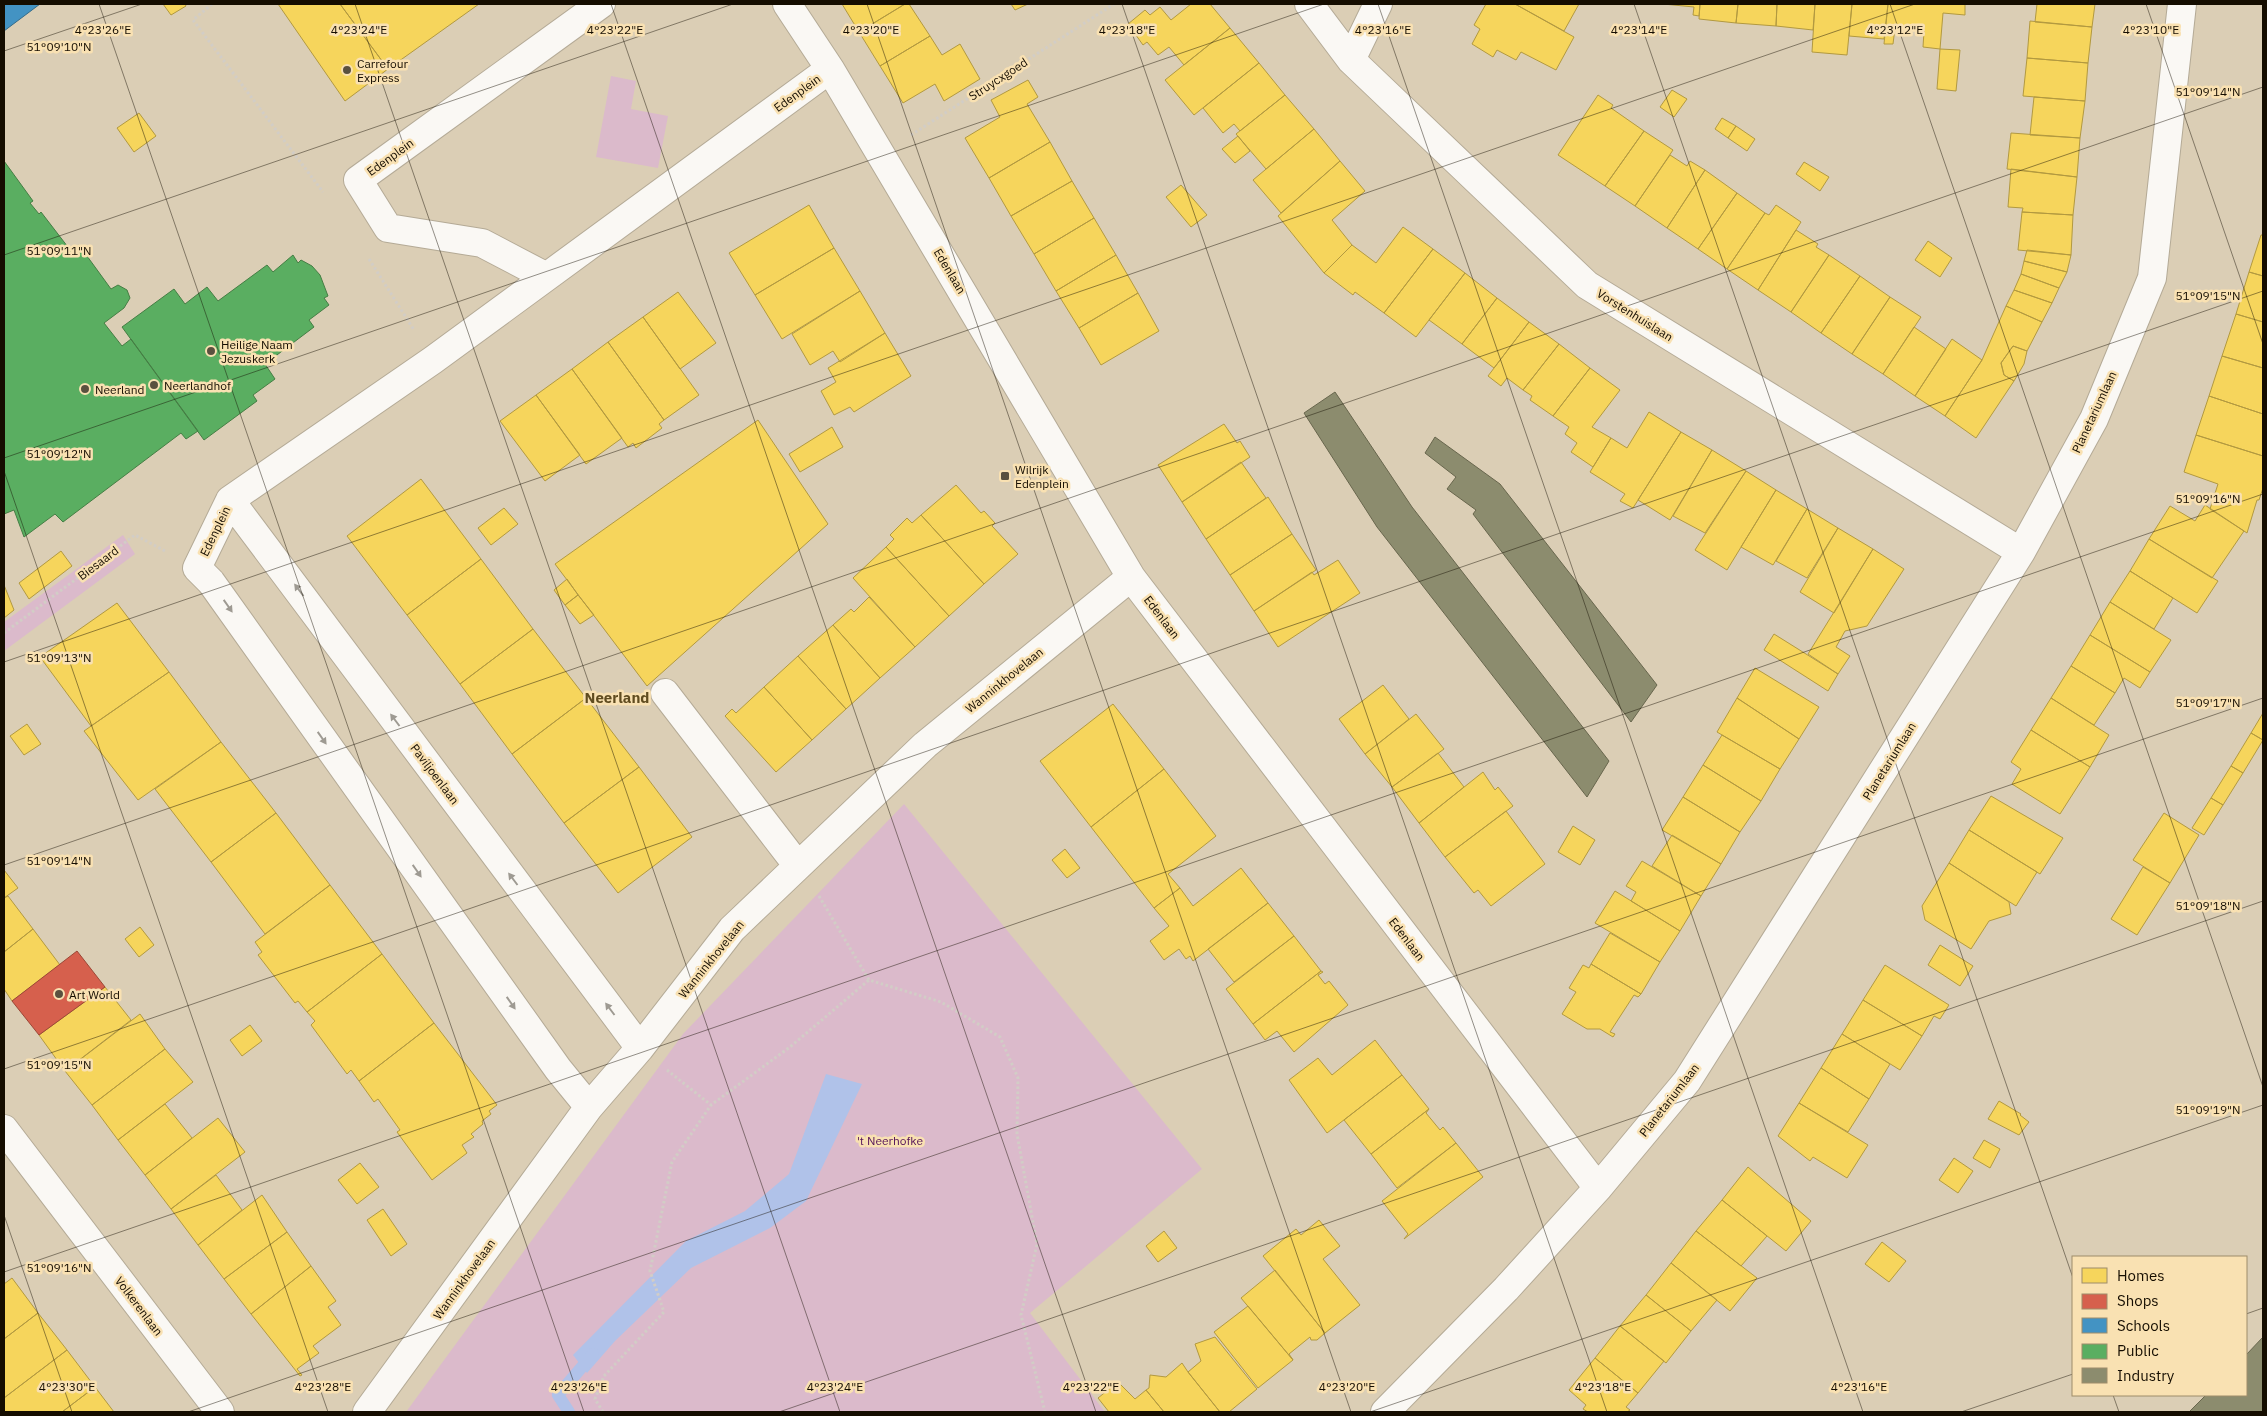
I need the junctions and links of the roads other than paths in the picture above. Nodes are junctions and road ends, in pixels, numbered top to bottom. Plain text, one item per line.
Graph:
1 (601, 4) edge
2 (787, 4) edge
3 (1310, 4) edge
4 (1378, 4) edge
5 (2182, 4) edge
6 (1350, 60) junction
7 (830, 69) junction
8 (545, 276) junction
9 (230, 500) junction
10 (2021, 552) junction
11 (1132, 577) junction
12 (665, 693) dead end
13 (798, 866) junction
14 (640, 1048) junction
15 (588, 1107) junction
16 (4, 1129) edge
17 (1598, 1188) junction
18 (220, 1412) edge
19 (368, 1412) edge
20 (1385, 1412) edge

1 - 8 street, Edenplein
2 - 7 street, Edenlaan
3 - 6 street, Vorstenhuislaan
4 - 6 street
5 - 10 street, Planetariumlaan
6 - 10 street, Vorstenhuislaan
7 - 8 street, Edenplein
7 - 11 street, Edenlaan
8 - 9 street, Edenplein
14 -> 9 street, Paviljoenlaan
9 -> 15 street, Edenplein
10 - 17 street, Planetariumlaan
11 - 13 street, Wanninkhovelaan
11 - 17 street, Edenlaan
12 - 13 street
13 - 14 street, Wanninkhovelaan
14 - 15 street, Wanninkhovelaan
15 - 19 street, Wanninkhovelaan
16 - 18 street, Volkerenlaan
17 - 20 street, Planetariumlaan

